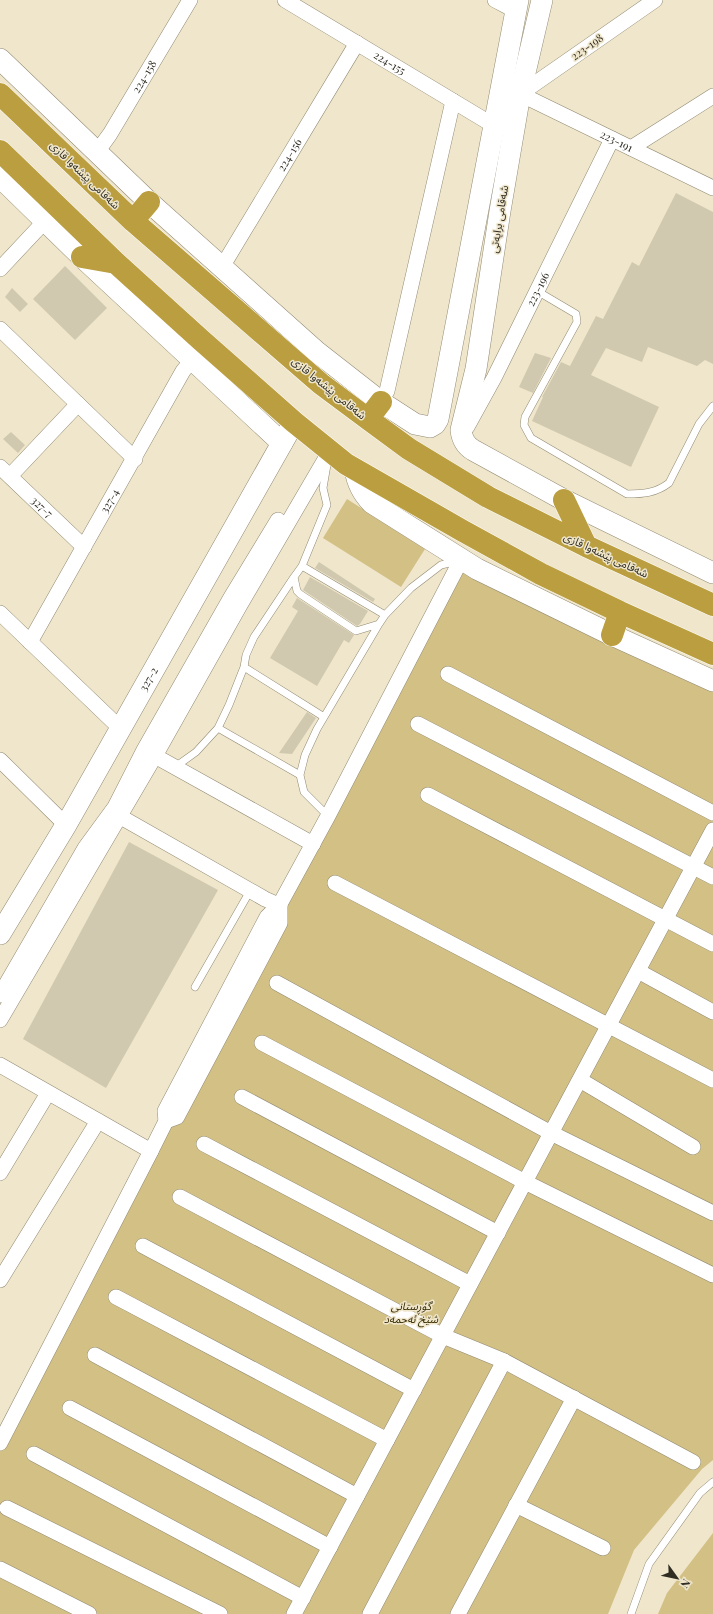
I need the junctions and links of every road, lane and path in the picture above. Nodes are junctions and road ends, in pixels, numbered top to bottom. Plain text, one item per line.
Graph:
1 (190, 0) edge
2 (285, 0) edge
3 (495, 0) edge
4 (542, 0) edge
5 (654, 0) edge
6 (517, 5) edge
7 (357, 43) junction
8 (0, 59) edge
9 (0, 94) edge
10 (520, 94) junction
11 (713, 96) edge
12 (453, 101) junction
13 (493, 125) junction
14 (612, 139) junction
15 (631, 148) junction
16 (0, 151) edge
17 (97, 152) junction
18 (0, 177) edge
19 (713, 188) edge
20 (149, 202) junction
21 (477, 211) junction
22 (500, 211) junction
23 (45, 221) junction
24 (134, 221) junction
25 (82, 257) junction
26 (116, 263) junction
27 (222, 267) junction
28 (0, 269) edge
29 (537, 291) junction
30 (0, 329) edge
31 (192, 360) junction
32 (381, 402) junction
33 (78, 404) junction
34 (713, 406) edge
35 (368, 419) junction
36 (294, 422) junction
37 (462, 438) junction
38 (282, 443) junction
39 (326, 448) junction
40 (134, 459) junction
41 (356, 469) junction
42 (5, 472) edge
43 (564, 500) junction
44 (586, 546) junction
45 (84, 547) junction
46 (461, 560) junction
47 (302, 566) junction
48 (713, 573) edge
49 (294, 577) junction
50 (713, 604) edge
51 (620, 612) junction
52 (0, 613) edge
53 (385, 615) junction
54 (379, 624) junction
55 (612, 636) junction
56 (30, 642) junction
57 (709, 651) edge
58 (244, 667) junction
59 (448, 674) dead end
60 (713, 681) edge
61 (324, 717) junction
62 (418, 724) dead end
63 (218, 728) junction
64 (121, 730) junction
65 (150, 753) junction
66 (0, 760) edge
67 (175, 767) junction
68 (300, 775) junction
69 (428, 795) dead end
70 (713, 813) edge
71 (116, 814) junction
72 (328, 816) junction
73 (66, 825) junction
74 (713, 830) edge
75 (313, 844) junction
76 (693, 867) junction
77 (713, 877) edge
78 (335, 883) dead end
79 (250, 891) junction
80 (280, 904) junction
81 (666, 918) junction
82 (0, 934) edge
83 (713, 944) edge
84 (638, 970) junction
85 (277, 983) dead end
86 (195, 987) dead end
87 (0, 995) edge
88 (713, 1012) edge
89 (0, 1020) edge
90 (608, 1026) junction
91 (262, 1043) dead end
92 (1, 1067) edge
93 (580, 1080) junction
94 (713, 1080) edge
95 (48, 1093) junction
96 (242, 1097) dead end
97 (98, 1121) junction
98 (551, 1133) junction
99 (204, 1144) dead end
100 (693, 1147) dead end
101 (151, 1151) junction
102 (0, 1172) edge
103 (525, 1182) junction
104 (180, 1197) dead end
105 (713, 1213) edge
106 (498, 1233) junction
107 (143, 1246) dead end
108 (713, 1275) edge
109 (0, 1280) edge
110 (470, 1284) junction
111 (116, 1297) dead end
112 (443, 1336) junction
113 (95, 1355) dead end
114 (504, 1361) junction
115 (414, 1390) junction
116 (574, 1398) junction
117 (70, 1408) dead end
118 (387, 1440) junction
119 (0, 1442) edge
120 (34, 1454) dead end
121 (693, 1462) dead end
122 (713, 1482) edge
123 (357, 1496) junction
124 (516, 1505) junction
125 (7, 1508) dead end
126 (330, 1547) junction
127 (603, 1548) dead end
128 (0, 1569) edge
129 (303, 1598) junction
130 (89, 1614) edge
131 (220, 1614) edge
132 (294, 1614) edge
133 (370, 1614) edge
134 (458, 1614) edge
135 (631, 1614) edge

1 - 17 street, 224-158
2 - 7 street, 224-155
3 - 6 street
4 - 10 street, شەقامی برایەتی
5 - 10 street, 223-198
6 - 13 street, شەقامی برایەتی
7 - 12 street, 224-155
7 - 27 street, 224-156
8 - 17 street
9 - 24 highway, شەقامی پێشەوا قازی
10 - 14 street, 223-191
10 - 22 street, شەقامی برایەتی
11 - 15 street
12 - 13 street, 224-155
12 - 32 street
13 - 21 street, شەقامی برایەتی
14 - 15 street, 223-191
14 - 29 street, 223-196
15 - 19 street, 223-191
16 - 26 highway
17 - 20 street
18 - 23 street
20 - 24 highway
20 - 27 street
21 - 22 street
21 - 32 street, شەقامی برایەتی
22 - 37 street, شەقامی برایەتی
23 - 25 street
23 - 28 street
24 - 35 highway, شەقامی پێشەوا قازی
25 - 26 highway
25 - 31 street
26 - 36 highway
27 - 32 street
29 - 34 lane
29 - 37 street, 223-196
30 - 33 street
31 - 38 street
31 - 40 street, 327-4
32 - 35 highway
33 - 40 street
33 - 42 street
35 - 44 highway, شەقامی پێشەوا قازی
36 - 38 street, 327-2
36 - 39 highway
37 - 43 street
38 - 64 street, 327-2
39 - 41 highway
39 - 47 lane
39 - 65 street
40 - 45 street, 327-4
41 - 46 street
41 - 51 highway
42 - 45 street, 327-7
43 - 44 highway
43 - 48 street
44 - 50 highway, شەقامی پێشەوا قازی
45 - 56 street, 327-4
46 - 53 lane
46 - 55 street
46 - 72 street
47 - 49 lane
47 - 53 lane
49 - 54 lane
49 - 58 lane
51 - 55 highway
51 - 57 highway
52 - 56 street
53 - 54 lane
54 - 61 lane
55 - 60 street
56 - 64 street
58 - 61 lane
58 - 63 lane
59 - 70 street
61 - 68 lane
62 - 76 street
63 - 67 lane
63 - 68 lane
64 - 73 street, 327-2
65 - 67 street
65 - 71 street
66 - 73 street
67 - 75 street
68 - 72 lane
69 - 81 street
71 - 79 street
71 - 87 street
71 - 89 street
72 - 75 street
73 - 82 street, 327-2
74 - 76 street
75 - 80 street
76 - 77 street
76 - 81 street
78 - 90 street
79 - 80 street
79 - 86 lane
80 - 101 street
81 - 83 street
81 - 84 street
84 - 88 street
84 - 90 street
85 - 98 street
90 - 93 street
90 - 94 street
91 - 103 street
92 - 95 street
93 - 98 street
93 - 100 street
95 - 97 street
95 - 102 street
96 - 106 street
97 - 101 street
97 - 109 street
98 - 103 street
98 - 105 street
99 - 110 street
101 - 119 street
103 - 106 street
103 - 108 street
104 - 112 street
106 - 110 street
107 - 115 street
110 - 112 street
111 - 118 street
112 - 114 street
112 - 115 street
113 - 123 street
114 - 116 street
114 - 133 street
115 - 118 street
116 - 121 street
116 - 124 street
117 - 126 street
118 - 123 street
120 - 129 street
122 - 135 lane
123 - 126 street
124 - 127 street
124 - 134 street
125 - 131 street
126 - 129 street
128 - 130 street
129 - 132 street

